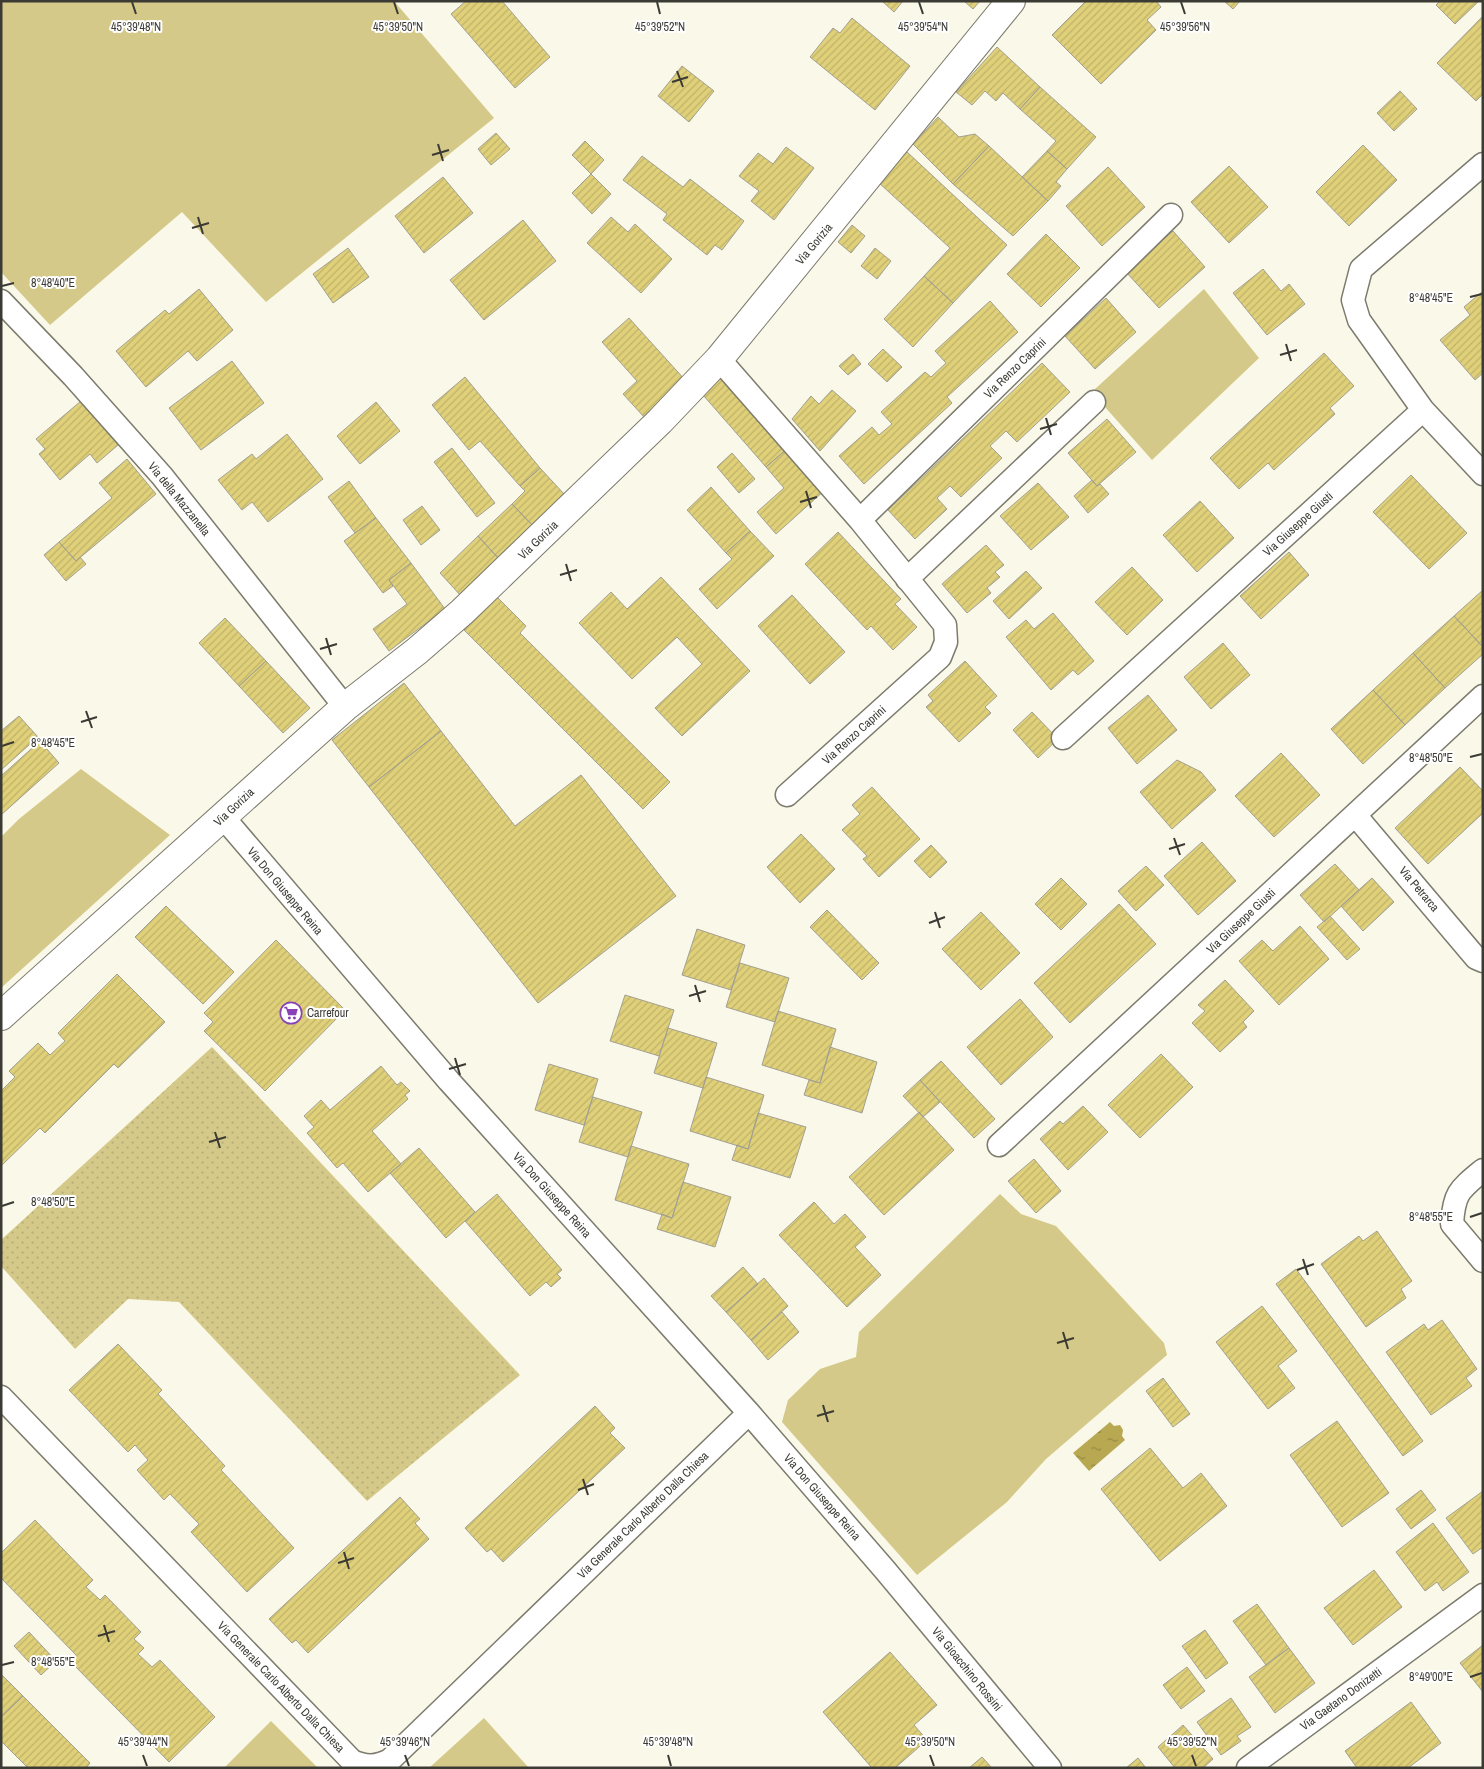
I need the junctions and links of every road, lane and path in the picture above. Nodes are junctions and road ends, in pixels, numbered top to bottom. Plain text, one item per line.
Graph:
1 (1011, 1) edge
2 (1483, 164) edge
3 (1171, 215) dead end
4 (1, 301) edge
5 (719, 359) junction
6 (1094, 402) dead end
7 (1423, 410) junction
8 (1483, 474) edge
9 (860, 520) junction
10 (907, 579) junction
11 (1483, 696) edge
12 (345, 706) junction
13 (1063, 738) dead end
14 (787, 795) dead end
15 (1356, 816) junction
16 (223, 817) junction
17 (1483, 961) edge
18 (1, 1016) edge
19 (999, 1145) dead end
20 (1483, 1170) edge
21 (1483, 1261) edge
22 (1, 1397) edge
23 (748, 1413) junction
24 (885, 1570) joint
25 (1483, 1595) edge
26 (1050, 1768) edge
27 (1248, 1768) edge

1 - 5 street, Via Gorizia
2 - 7 street
3 - 9 street, Via Renzo Caprini
4 - 12 street, Via della Mazzanella
5 - 9 street, Via Renzo Caprini
5 - 12 street, Via Gorizia
6 - 10 street
7 - 8 street
7 - 13 street, Via Giuseppe Giusti
9 - 10 street, Via Renzo Caprini
10 - 14 street, Via Renzo Caprini
11 - 15 street, Via Giuseppe Giusti
12 - 16 street, Via Gorizia
15 - 17 street, Via Petrarca
15 - 19 street, Via Giuseppe Giusti
16 - 18 street, Via Gorizia
16 - 23 street, Via Don Giuseppe Reina
20 - 21 street
22 - 23 street, Via Generale Carlo Alberto Dalla Chiesa
23 - 24 street, Via Don Giuseppe Reina
24 - 26 street, Via Gioacchino Rossini
25 - 27 street, Via Gaetano Donizetti

